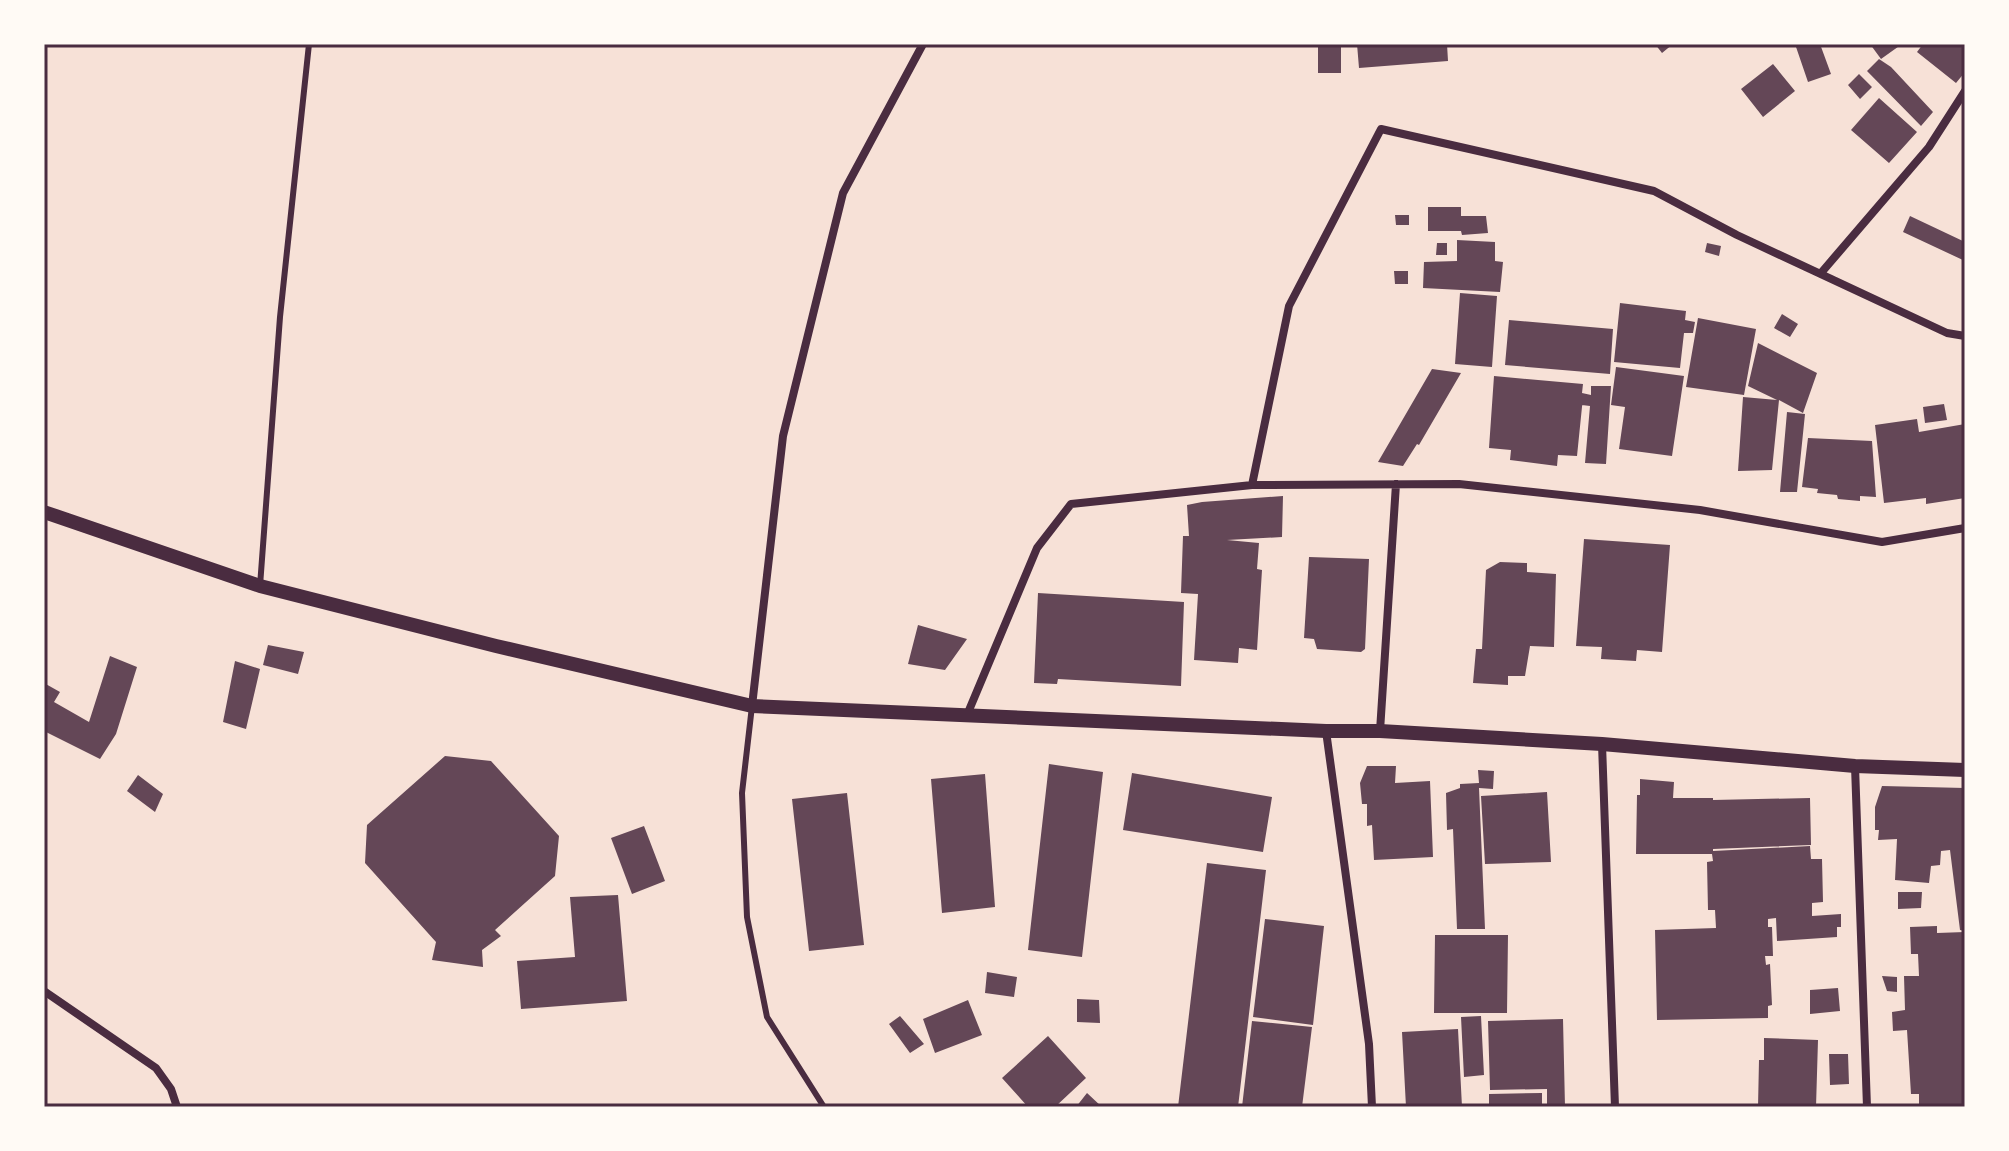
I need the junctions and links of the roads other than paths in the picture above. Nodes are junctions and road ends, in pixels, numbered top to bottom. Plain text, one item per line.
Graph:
1 (309, 44) edge
2 (923, 44) edge
3 (1965, 91) edge
4 (1821, 273) junction
5 (1965, 336) edge
6 (1396, 484) junction
7 (1252, 485) junction
8 (44, 512) edge
9 (1965, 528) edge
10 (260, 586) junction
11 (752, 706) junction
12 (967, 715) junction
13 (1326, 731) junction
14 (1380, 731) junction
15 (1602, 744) junction
16 (1855, 766) junction
17 (1965, 770) edge
18 (44, 991) edge
19 (177, 1107) edge
20 (824, 1107) edge
21 (1372, 1107) edge
22 (1615, 1107) edge
23 (1867, 1107) edge

1 - 10 lane
2 - 11 street
3 - 4 street
4 - 5 street
4 - 7 street
6 - 7 street
6 - 9 street
6 - 14 street
7 - 12 street
8 - 10 street
10 - 11 street
11 - 12 street
11 - 20 lane
12 - 13 street
13 - 14 street
13 - 21 street
14 - 15 street
15 - 16 street
15 - 22 street
16 - 17 street
16 - 23 street
18 - 19 street

